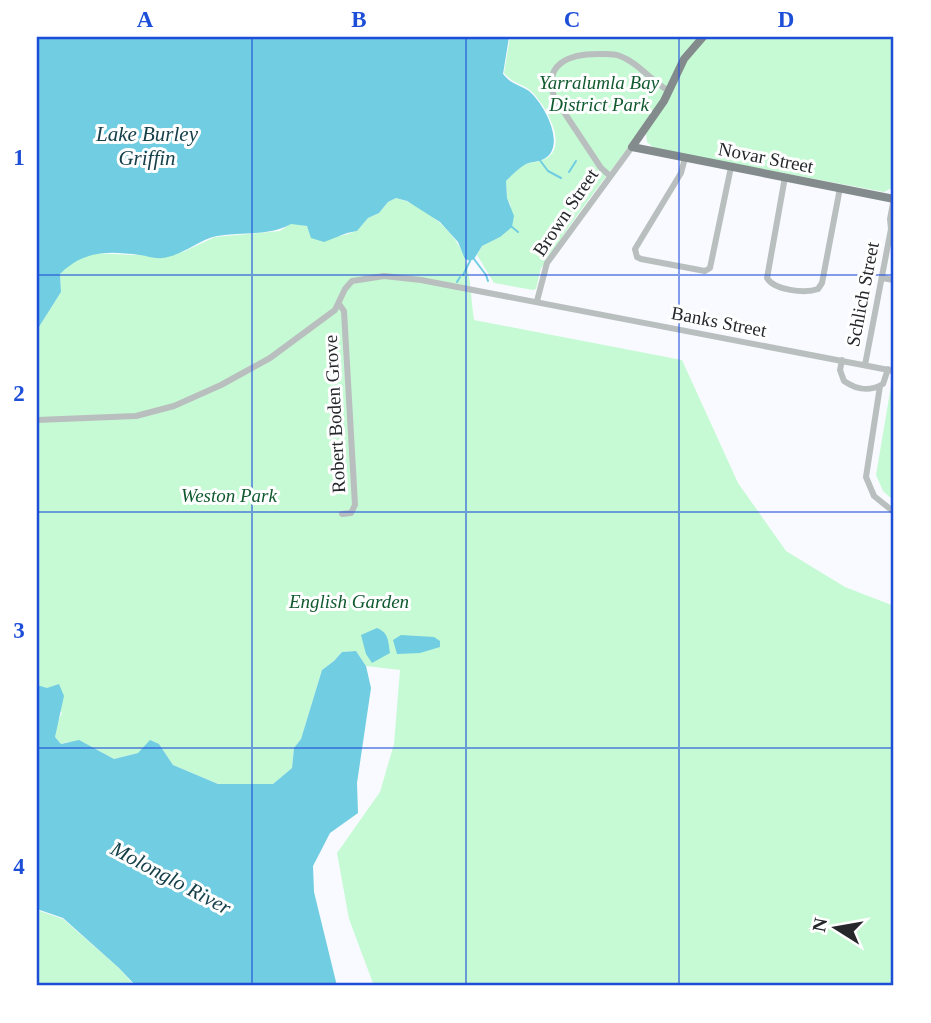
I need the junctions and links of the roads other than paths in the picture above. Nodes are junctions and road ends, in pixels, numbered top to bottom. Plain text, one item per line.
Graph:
1 (703, 37) edge
2 (669, 91) junction
3 (643, 132) junction
4 (632, 147) junction
5 (648, 150) junction
6 (685, 158) junction
7 (731, 167) junction
8 (609, 175) junction
9 (785, 177) junction
10 (840, 188) junction
11 (894, 198) edge
12 (892, 227) edge
13 (882, 278) junction
14 (894, 280) edge
15 (537, 301) junction
16 (339, 304) junction
17 (842, 360) junction
18 (864, 365) junction
19 (891, 370) edge
20 (880, 386) junction
21 (37, 420) edge
22 (894, 512) edge
23 (342, 514) dead end

1 - 2 main road
2 - 3 main road
2 - 8 street
3 - 4 main road
3 - 5 main road
4 - 5 main road, Novar Street
4 - 8 street, Brown Street
5 - 6 main road, Novar Street
6 - 7 main road, Novar Street
6 - 7 street
7 - 9 main road, Novar Street
8 - 15 street, Brown Street
9 - 10 main road, Novar Street
9 - 10 street
10 - 11 main road, Novar Street
11 - 12 street, Schlich Street
12 - 13 street, Schlich Street
13 - 14 street
13 - 18 street, Schlich Street
15 - 16 street, Banks Street
15 - 17 street, Banks Street
16 - 21 street
16 - 23 street, Robert Boden Grove
17 - 18 street, Banks Street
17 - 20 street
18 - 19 street, Banks Street
19 - 20 street
20 - 22 street

